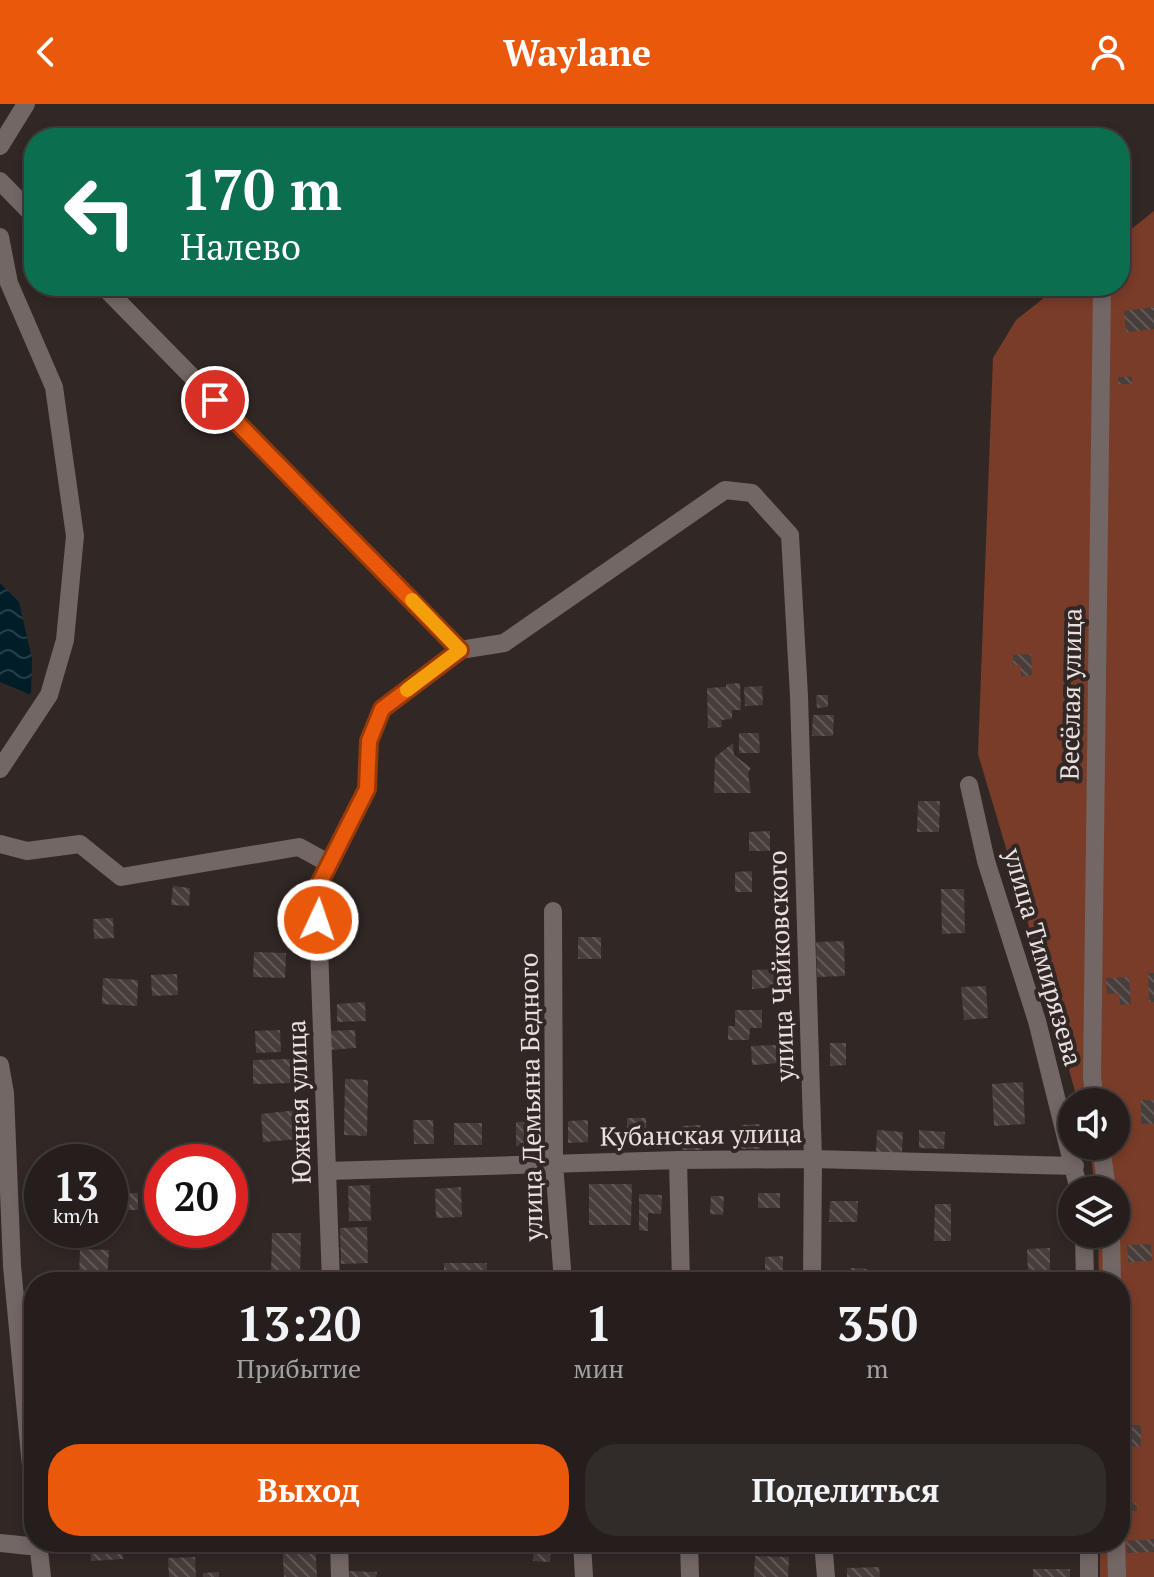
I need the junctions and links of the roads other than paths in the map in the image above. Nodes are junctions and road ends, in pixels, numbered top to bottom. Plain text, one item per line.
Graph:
1 (26, 104) edge
2 (0, 146) edge
3 (0, 181) edge
4 (24, 206) edge
5 (0, 237) edge
6 (113, 296) edge
7 (1102, 296) edge
8 (460, 650) junction
9 (0, 769) edge
10 (969, 785) dead end
11 (0, 844) edge
12 (330, 864) junction
13 (553, 911) dead end
14 (0, 1065) edge
15 (1093, 1088) edge
16 (813, 1159) junction
17 (678, 1160) junction
18 (554, 1163) junction
19 (1075, 1166) junction
20 (328, 1171) junction
21 (1077, 1176) edge
22 (1084, 1248) edge
23 (1111, 1248) edge
24 (6, 1266) edge
25 (331, 1272) edge
26 (562, 1272) edge
27 (681, 1272) edge
28 (812, 1272) edge
29 (1085, 1272) edge
30 (1112, 1272) edge
31 (24, 1414) edge
32 (0, 1543) edge
33 (24, 1544) edge
34 (40, 1552) edge
35 (339, 1552) edge
36 (583, 1552) edge
37 (689, 1552) edge
38 (824, 1552) edge
39 (1089, 1552) edge
40 (1116, 1552) edge
41 (42, 1577) edge
42 (340, 1577) edge
43 (584, 1577) edge
44 (690, 1577) edge
45 (826, 1577) edge
46 (1089, 1577) edge
47 (1117, 1577) edge

1 - 2 street
3 - 4 street
5 - 9 street
6 - 8 street
7 - 15 street, Весёлая улица
8 - 12 street, Южная улица
8 - 16 street, улица Чайковского
10 - 19 street, улица Тимирязева
11 - 12 street
12 - 20 street, Южная улица
13 - 18 street, улица Демьяна Бедного
14 - 24 street
16 - 17 street, Кубанская улица
16 - 19 street, Кубанская улица
16 - 28 street, улица Чайковского
17 - 18 street, Кубанская улица
17 - 27 street
18 - 20 street, Кубанская улица
18 - 26 street, улица Демьяна Бедного
19 - 21 street, улица Тимирязева
20 - 25 street, Южная улица
22 - 29 street
23 - 30 street
24 - 31 street
32 - 33 street
34 - 41 street
35 - 42 street
36 - 43 street
37 - 44 street
38 - 45 street
39 - 46 street
40 - 47 street

